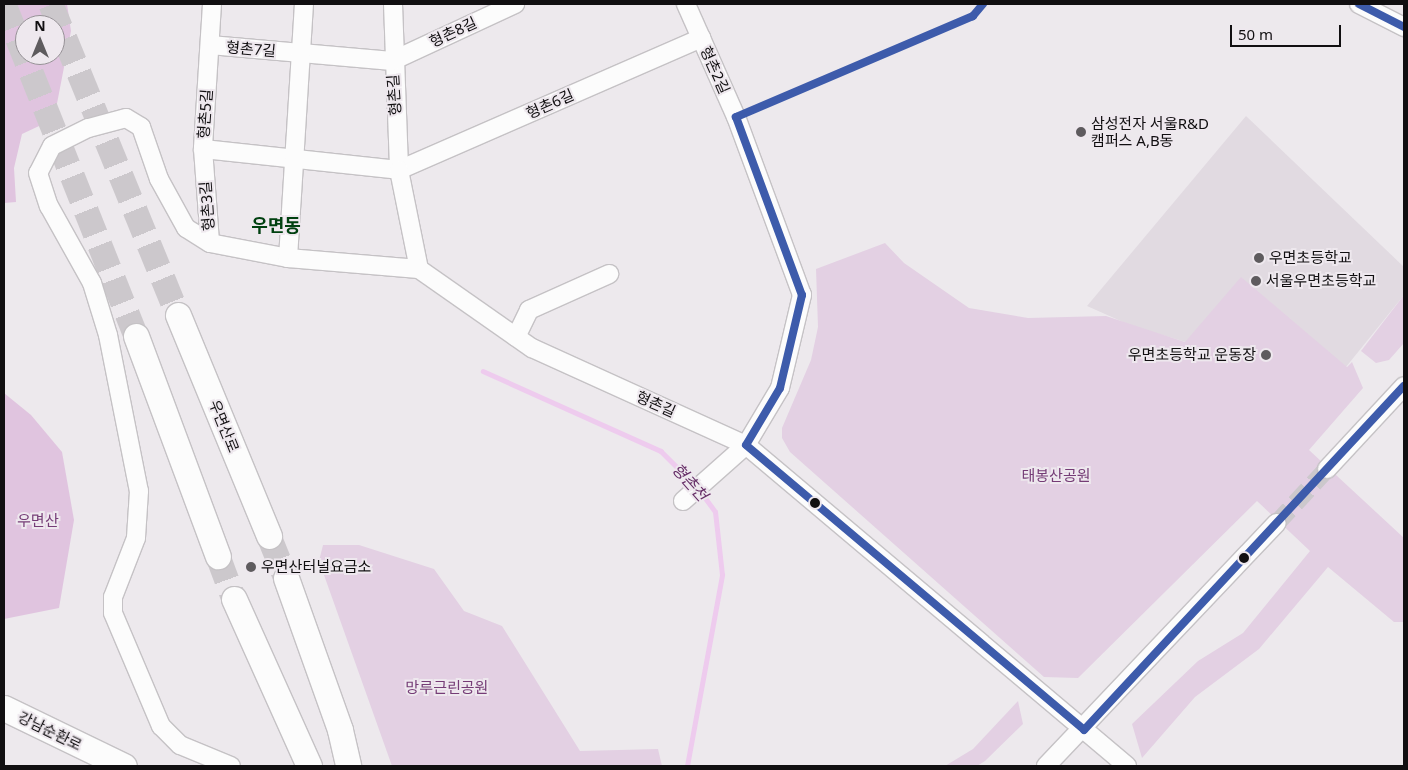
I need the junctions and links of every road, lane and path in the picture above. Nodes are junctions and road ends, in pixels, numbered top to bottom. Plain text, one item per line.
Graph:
1 (212, 4) edge
2 (304, 4) edge
3 (393, 4) edge
4 (515, 4) edge
5 (686, 4) edge
6 (1359, 4) edge
7 (1404, 27) edge
8 (701, 38) junction
9 (210, 45) junction
10 (302, 54) junction
11 (392, 61) junction
12 (203, 149) junction
13 (296, 159) junction
14 (399, 170) junction
15 (210, 243) junction
16 (288, 258) junction
17 (419, 269) junction
18 (610, 274) dead end
19 (178, 315) tunnel mouth
20 (136, 336) tunnel mouth
21 (516, 337) junction
22 (1401, 394) edge
23 (746, 445) junction
24 (1327, 469) tunnel mouth
25 (683, 501) dead end
26 (1277, 523) tunnel mouth
27 (269, 536) tunnel mouth
28 (218, 556) tunnel mouth
29 (286, 578) tunnel mouth
30 (234, 599) tunnel mouth
31 (4, 708) edge
32 (340, 730) junction
33 (1084, 730) junction
34 (301, 754) edge
35 (117, 763) edge
36 (231, 766) edge
37 (309, 766) edge
38 (348, 766) edge
39 (363, 766) edge
40 (1046, 766) edge
41 (1127, 766) edge

1 - 9 street, 형촌7길
2 - 10 street
3 - 11 street, 형촌길
4 - 11 street, 형촌8길
5 - 8 street, 형촌2길
6 - 7 street
8 - 14 street, 형촌6길
8 - 23 street, 형촌2길
9 - 10 street, 형촌7길
9 - 12 street, 형촌5길
10 - 11 street, 형촌7길
10 - 13 street
11 - 14 street, 형촌길
12 - 13 street, 형촌5길
12 - 15 street, 형촌3길
13 - 14 street, 형촌5길
13 - 16 street
14 - 17 street, 형촌길
15 - 16 street, 형촌3길
15 - 36 street
16 - 17 street, 형촌3길
17 - 21 street, 형촌길
18 - 21 street
19 - 27 highway, 우면산로
20 - 28 highway
21 - 23 street, 형촌길
22 - 24 street
23 - 25 street, 형촌2길
23 - 33 street, 형촌길
26 - 33 street
29 - 32 highway
30 - 34 highway
31 - 35 highway, 강남순환로
32 - 38 highway
32 - 39 highway
33 - 40 street
33 - 41 street, 형촌길
34 - 37 highway

